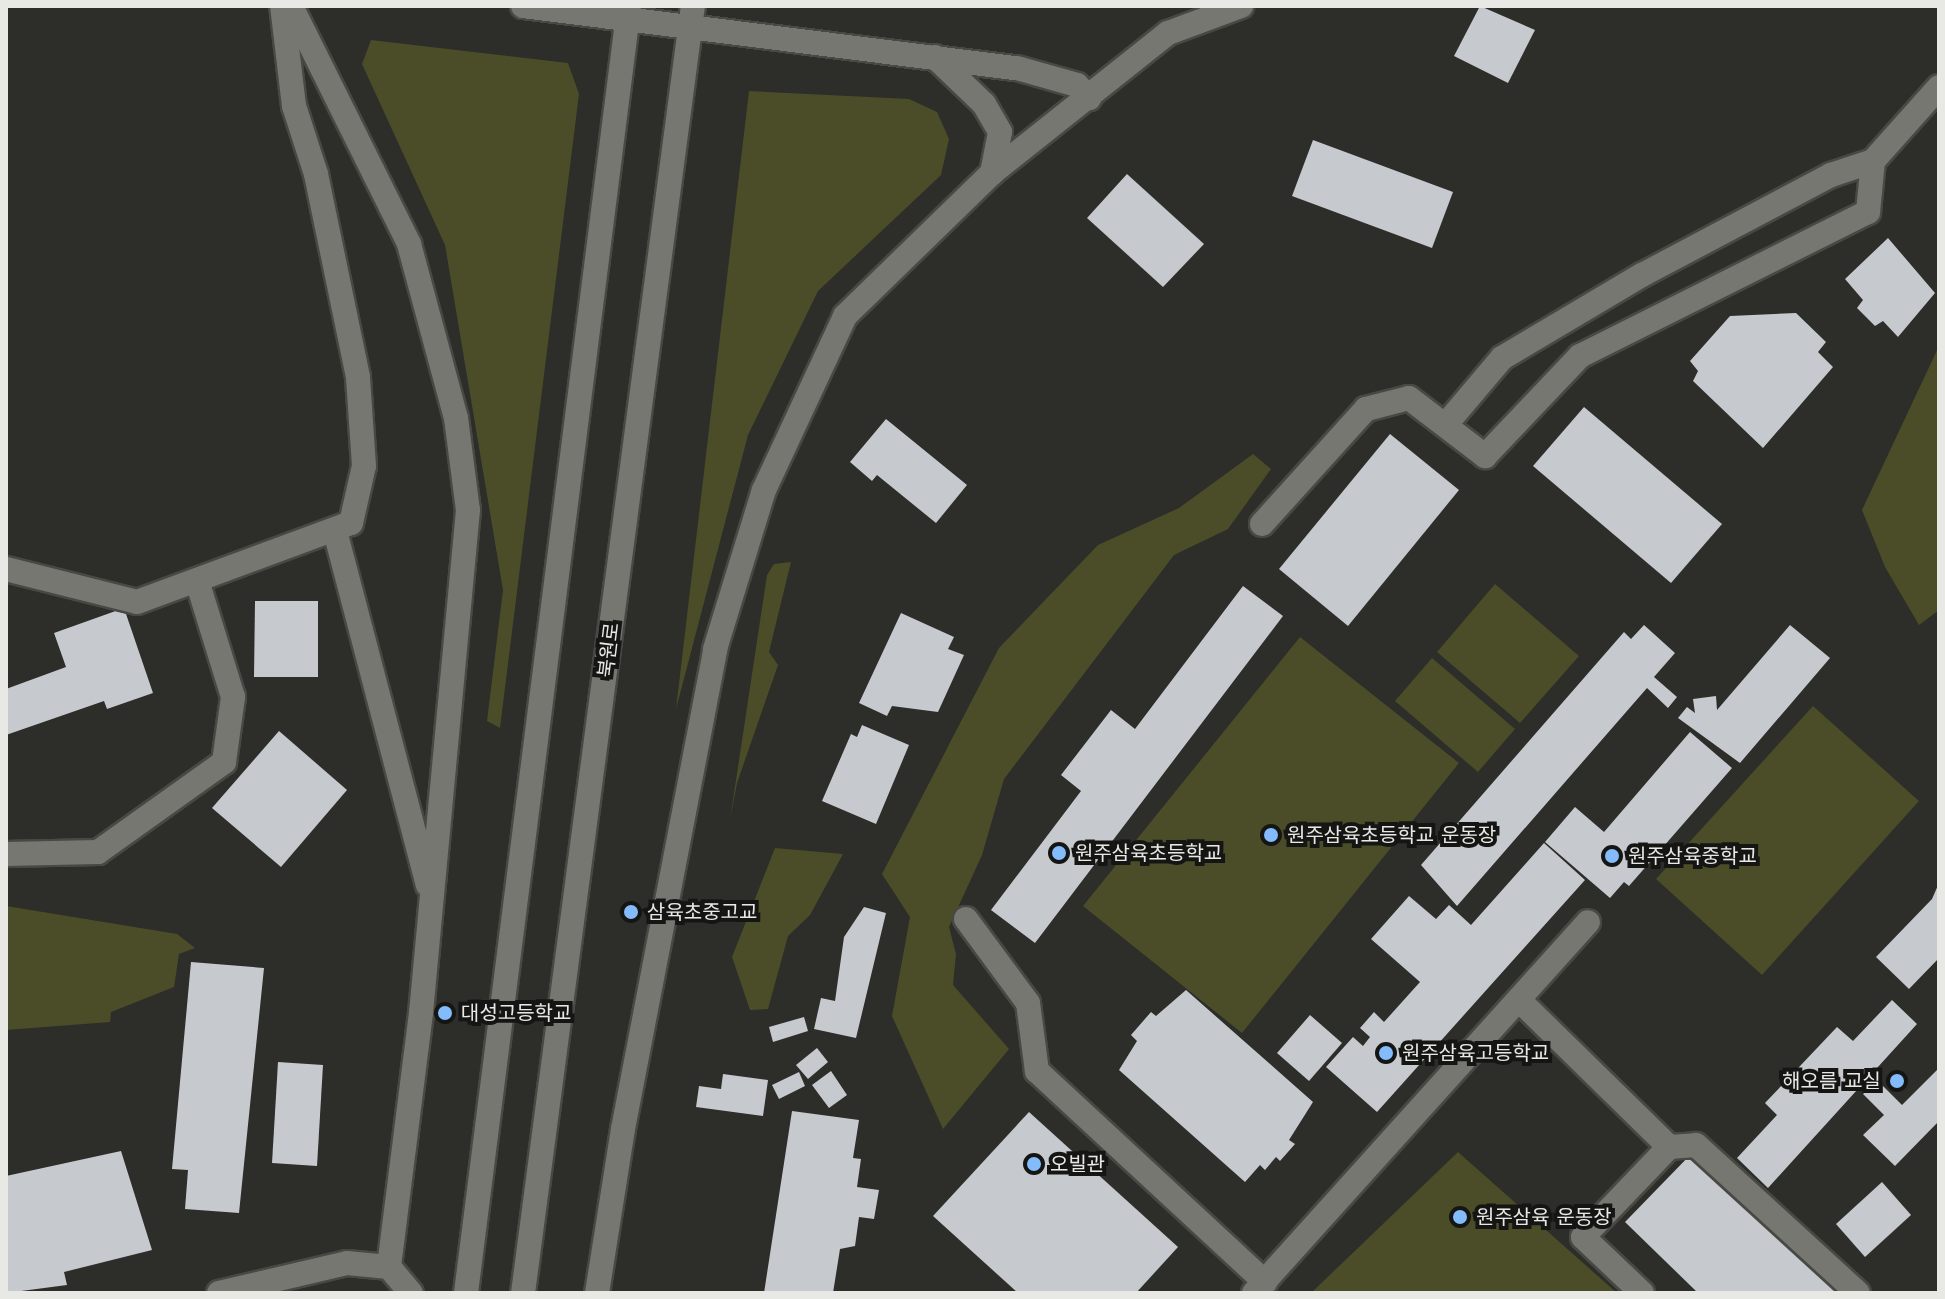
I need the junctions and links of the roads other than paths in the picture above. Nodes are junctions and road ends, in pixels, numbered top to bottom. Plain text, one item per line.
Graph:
1 (282, 6) edge
2 (291, 6) edge
3 (523, 6) edge
4 (1241, 6) edge
5 (628, 11) edge
6 (692, 15) edge
7 (935, 57) junction
8 (1939, 87) edge
9 (1089, 98) junction
10 (1873, 161) junction
11 (992, 173) junction
12 (1447, 423) junction
13 (1262, 524) dead end
14 (335, 531) junction
15 (6, 569) edge
16 (197, 581) junction
17 (6, 854) edge
18 (431, 899) junction
19 (966, 919) dead end
20 (1588, 922) dead end
21 (1519, 1000) junction
22 (1669, 1147) junction
23 (389, 1267) junction
24 (1260, 1287) edge
25 (408, 1292) edge
26 (219, 1293) edge
27 (466, 1293) edge
28 (523, 1293) edge
29 (597, 1293) edge
30 (1642, 1293) edge
31 (1858, 1293) edge

1 - 14 street
2 - 18 street
3 - 5 street
4 - 9 street
5 - 6 street
5 - 27 street
6 - 7 street
6 - 28 street, 북원로
7 - 9 street
7 - 11 street
8 - 10 street
9 - 11 street
10 - 12 street
10 - 12 street
11 - 29 street
12 - 13 street
14 - 16 street
14 - 18 street
15 - 16 street
16 - 17 street
18 - 23 street
19 - 24 street
20 - 21 street
21 - 22 street
21 - 24 street
22 - 30 street
22 - 31 street
23 - 25 street
23 - 26 street

